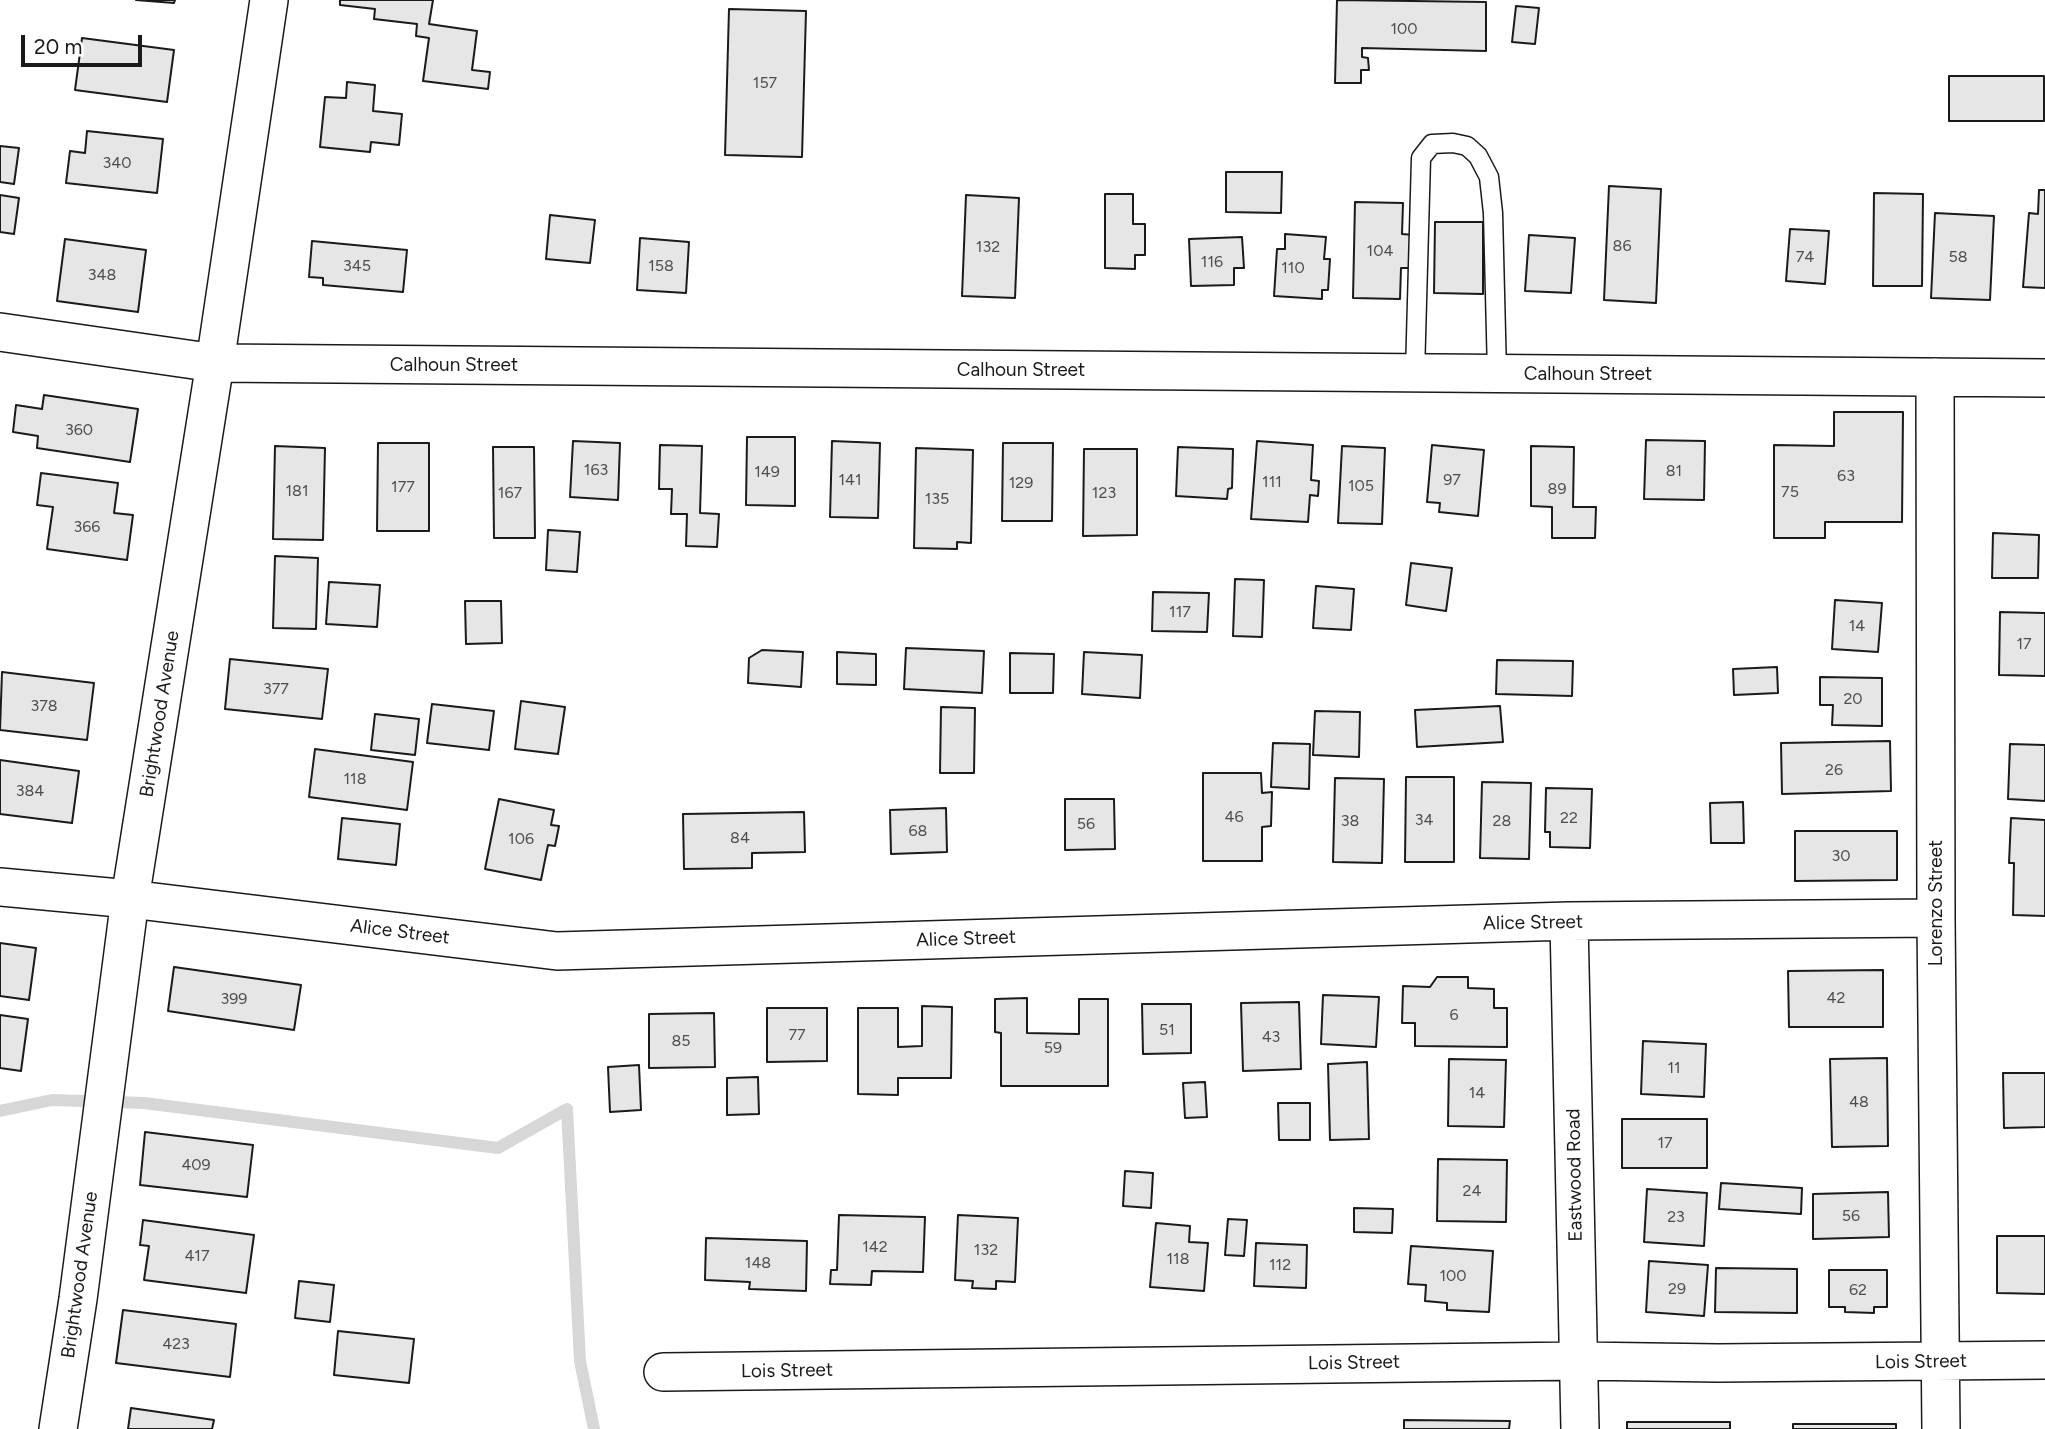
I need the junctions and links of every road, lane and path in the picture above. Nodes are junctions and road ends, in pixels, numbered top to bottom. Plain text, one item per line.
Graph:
1 (268, 0) edge
2 (0, 332) edge
3 (215, 363) junction
4 (1415, 373) junction
5 (1497, 374) junction
6 (1935, 377) junction
7 (2045, 378) edge
8 (0, 887) edge
9 (130, 899) junction
10 (1936, 918) junction
11 (1569, 921) junction
12 (1580, 1360) junction
13 (2045, 1360) edge
14 (1940, 1362) junction
15 (663, 1372) dead end
16 (58, 1429) edge
17 (1580, 1429) edge
18 (1941, 1429) edge

1 - 3 street, Brightwood Avenue
2 - 3 street, Calhoun Street
3 - 4 street, Calhoun Street
3 - 9 street, Brightwood Avenue
4 - 5 street, Calhoun Street
4 - 5 lane
5 - 6 street, Calhoun Street
6 - 7 street, Calhoun Street
6 - 10 street, Lorenzo Street
8 - 9 street, Alice Street
9 - 11 street, Alice Street
9 - 16 street, Brightwood Avenue
10 - 11 street, Alice Street
10 - 14 street, Lorenzo Street
11 - 12 street, Eastwood Road
12 - 14 street, Lois Street
12 - 15 street, Lois Street
12 - 17 street, Eastwood Road
13 - 14 street, Lois Street
14 - 18 street, Lorenzo Street

